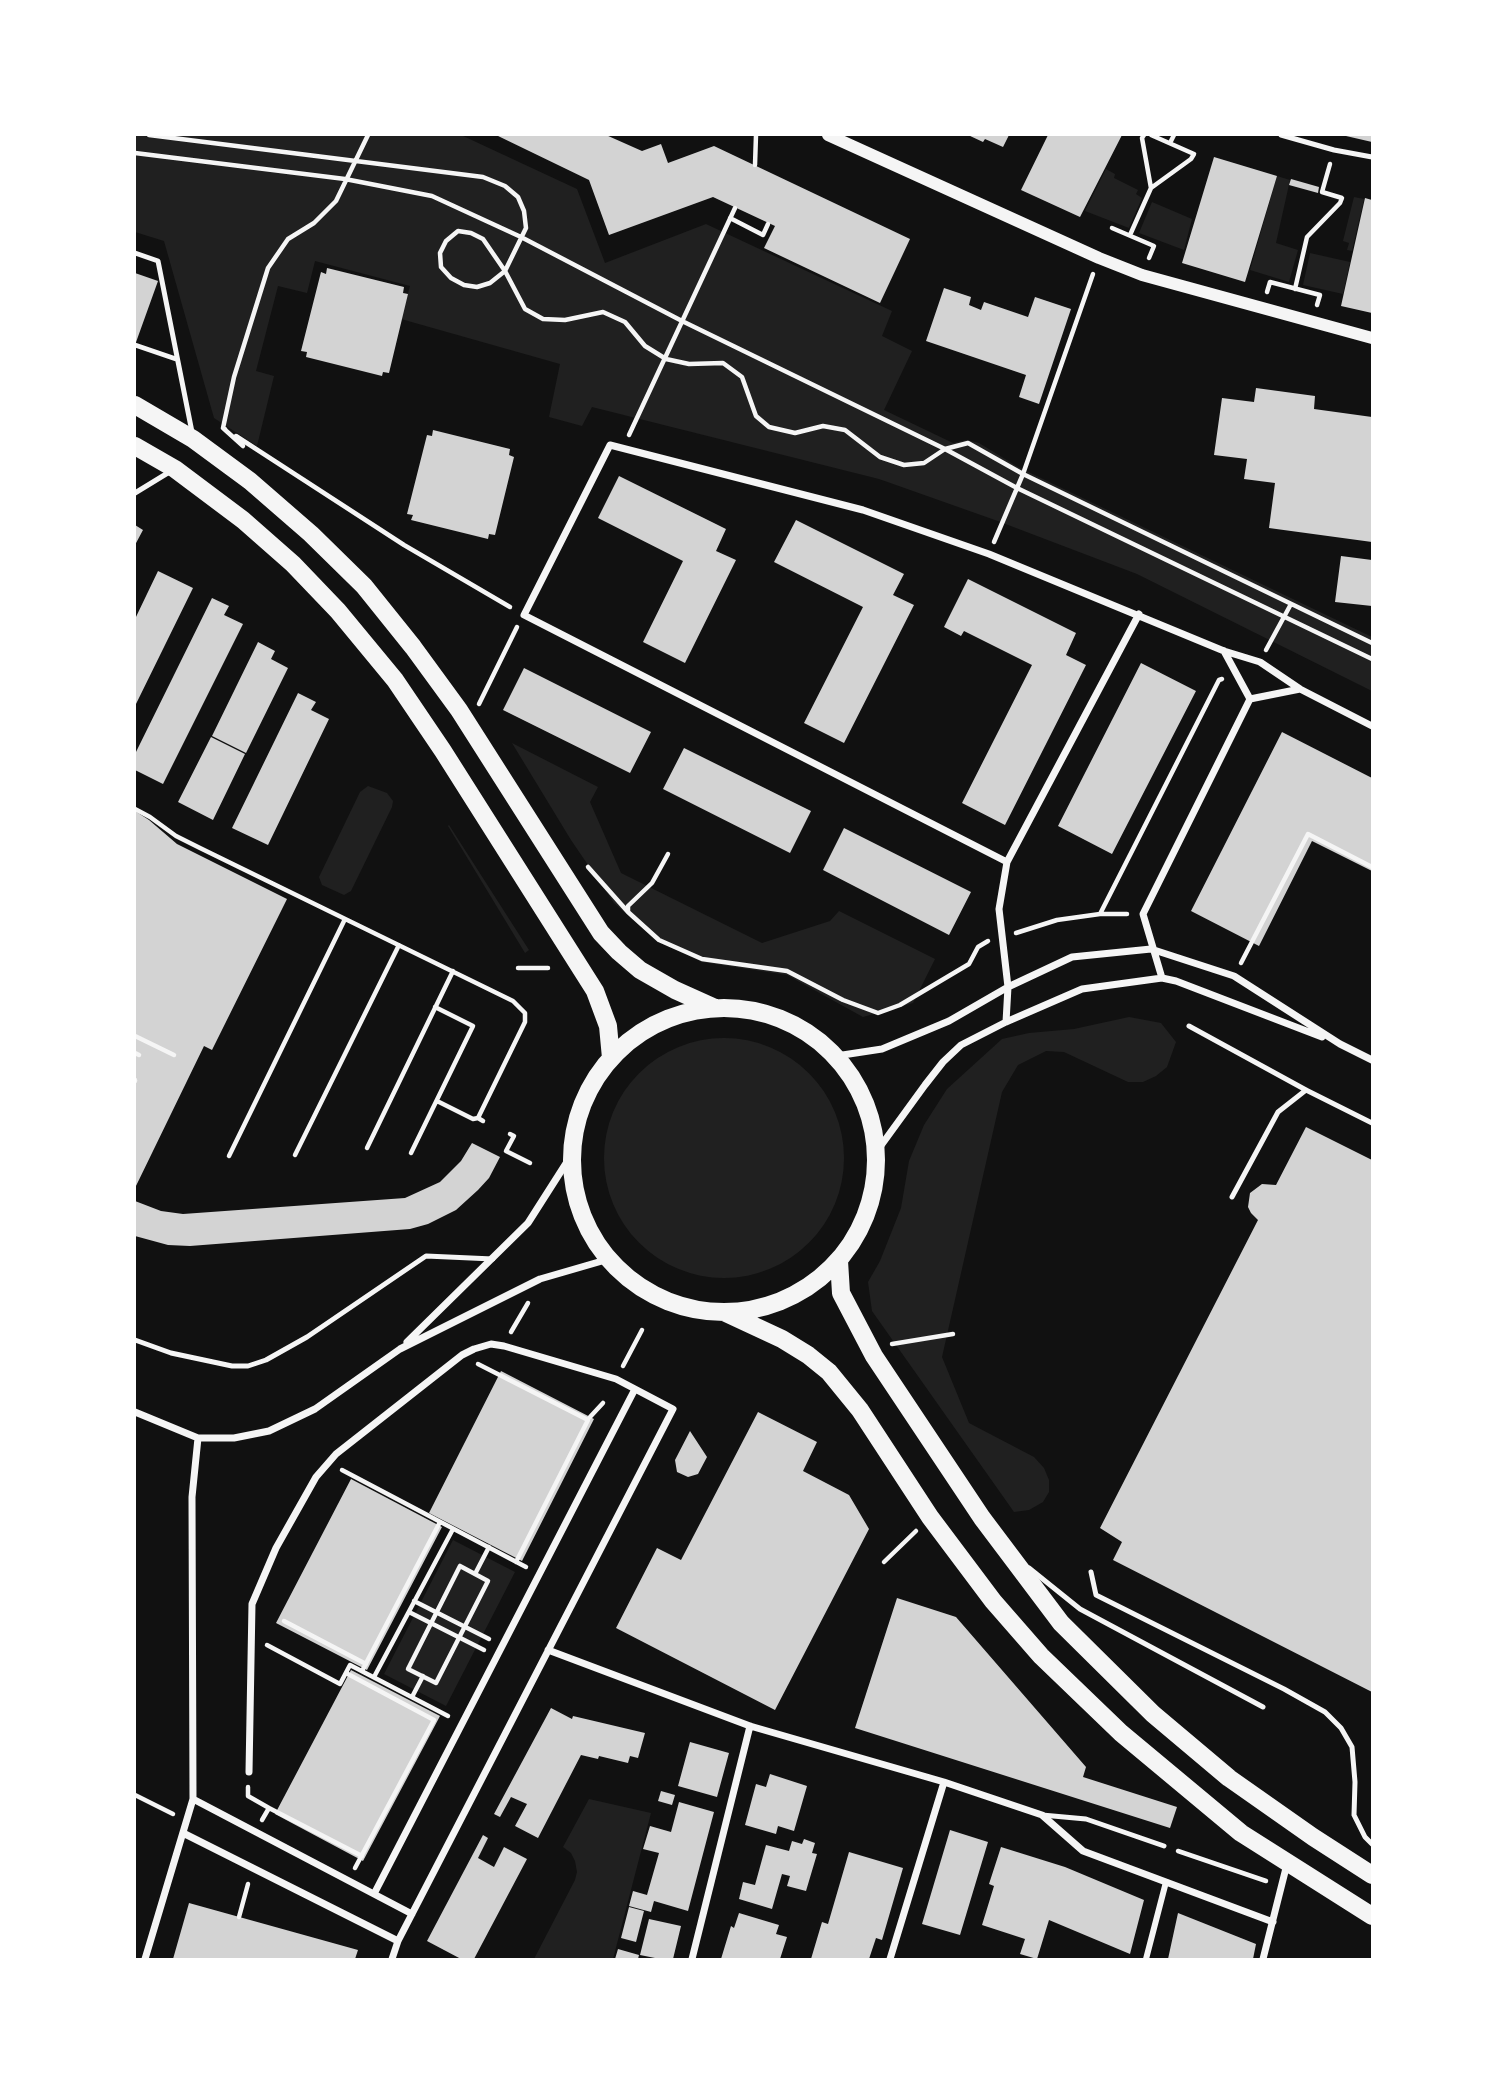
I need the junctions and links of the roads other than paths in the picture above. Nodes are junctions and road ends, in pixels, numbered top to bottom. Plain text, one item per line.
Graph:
1 (828, 135) edge
2 (1281, 135) edge
3 (1372, 157) edge
4 (135, 253) edge
5 (1372, 338) edge
6 (135, 345) edge
7 (176, 359) junction
8 (135, 405) edge
9 (193, 439) junction
10 (135, 446) edge
11 (175, 469) junction
12 (135, 493) edge
13 (1139, 614) junction
14 (1224, 651) junction
15 (1300, 689) junction
16 (1250, 699) junction
17 (1372, 726) edge
18 (1007, 862) junction
19 (1152, 949) junction
20 (1162, 978) junction
21 (1008, 988) junction
22 (715, 1008) junction
23 (1006, 1022) junction
24 (1189, 1026) dead end
25 (1340, 1044) junction
26 (836, 1056) junction
27 (611, 1058) junction
28 (1372, 1060) edge
29 (1306, 1090) junction
30 (1372, 1122) edge
31 (877, 1151) junction
32 (572, 1154) junction
33 (1232, 1197) dead end
34 (493, 1259) junction
35 (609, 1259) junction
36 (839, 1261) junction
37 (724, 1312) junction
38 (135, 1340) edge
39 (400, 1349) junction
40 (635, 1389) junction
41 (135, 1412) edge
42 (198, 1438) junction
43 (1007, 1552) junction
44 (1091, 1572) dead end
45 (548, 1650) junction
46 (1264, 1707) dead end
47 (750, 1726) junction
48 (249, 1772) road end
49 (944, 1782) junction
50 (193, 1799) junction
51 (1042, 1815) junction
52 (183, 1832) junction
53 (1372, 1844) edge
54 (1164, 1846) road end
55 (1287, 1863) junction
56 (1372, 1875) edge
57 (1166, 1882) junction
58 (374, 1895) junction
59 (412, 1914) junction
60 (1372, 1916) edge
61 (1273, 1922) junction
62 (398, 1941) junction
63 (145, 1959) edge
64 (392, 1959) edge
65 (692, 1959) edge
66 (890, 1959) edge
67 (1146, 1959) edge
68 (1264, 1959) edge

1 - 5 street
2 - 3 lane
4 - 7 lane
6 - 7 lane
7 - 9 lane
8 - 9 main road
9 - 22 main road
10 - 11 main road
11 - 12 lane
11 - 27 main road
13 - 14 street
13 - 18 street
13 - 18 street
14 - 15 street
14 - 16 street
15 - 16 street
15 - 17 street
16 - 19 street
18 - 21 street
19 - 20 street
19 - 21 street
19 - 25 street
20 - 23 street
20 - 25 street
21 - 23 street
21 - 26 street
22 - 26 main road
22 - 27 main road
23 - 31 street
24 - 29 lane
25 - 28 street
26 - 31 main road
27 - 32 main road
29 - 30 lane
29 - 33 lane
31 - 36 main road
32 - 34 street
32 - 35 main road
34 - 38 lane
34 - 39 street
35 - 37 main road
35 - 39 street
36 - 37 main road
36 - 43 main road
37 - 55 main road
39 - 42 street
40 - 45 street
40 - 48 street
40 - 58 street
41 - 42 street
42 - 50 street
43 - 46 lane
43 - 56 main road
44 - 53 lane
45 - 47 street
45 - 59 street
47 - 49 street
47 - 65 street
49 - 51 street
49 - 66 street
50 - 52 street
50 - 58 street
51 - 54 lane
51 - 57 street
52 - 62 street
52 - 63 street
55 - 60 main road
55 - 61 street
57 - 61 street
57 - 67 street
58 - 59 street
59 - 62 street
61 - 68 street
62 - 64 street

